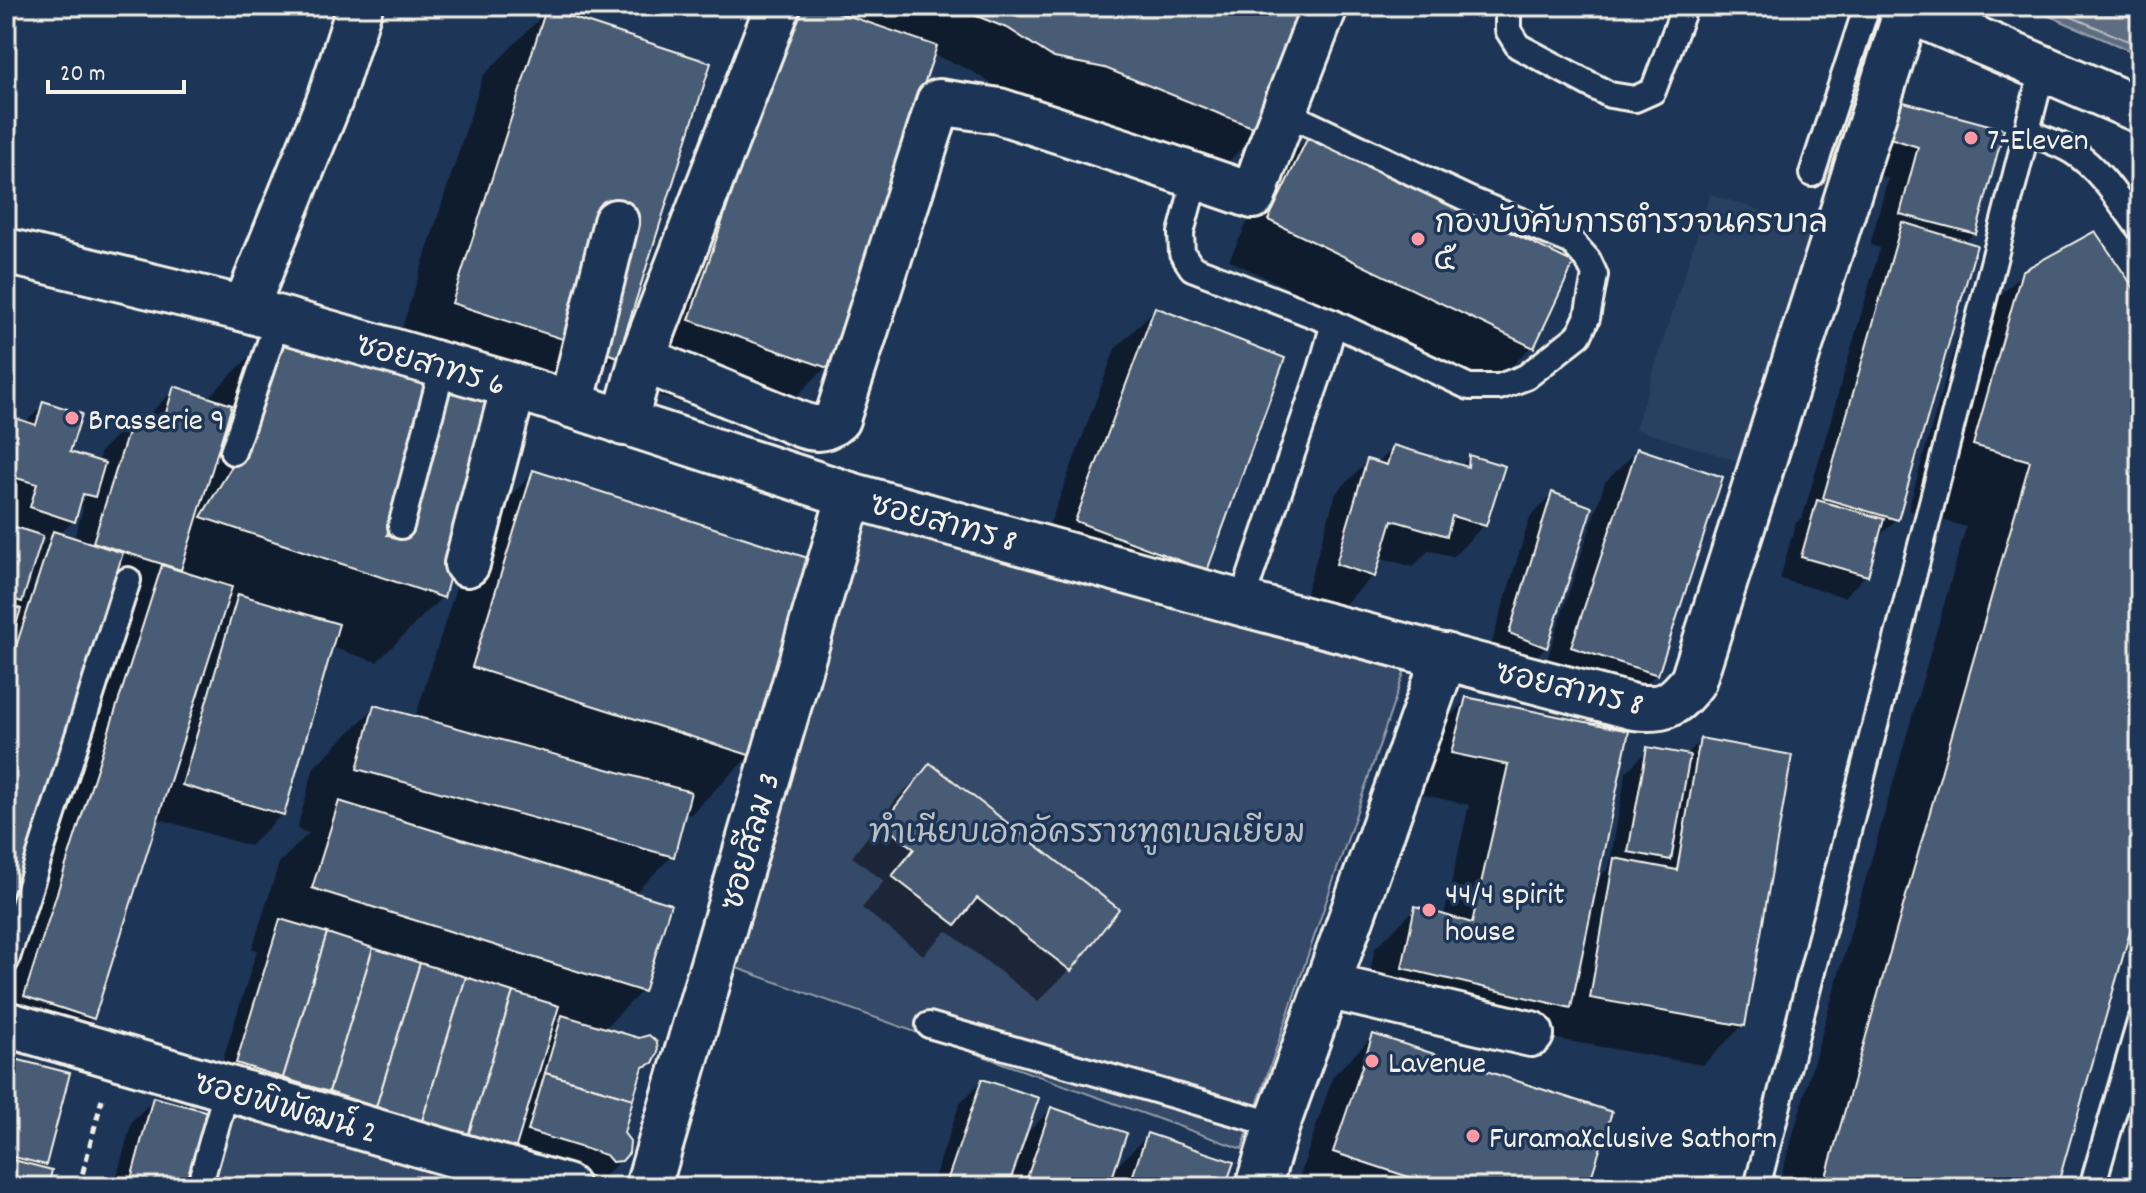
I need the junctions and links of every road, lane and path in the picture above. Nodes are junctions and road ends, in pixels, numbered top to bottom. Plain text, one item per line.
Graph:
1 (360, 6) edge
2 (778, 6) edge
3 (1325, 6) edge
4 (1508, 6) edge
5 (1685, 6) edge
6 (1891, 7) edge
7 (2043, 68) junction
8 (2140, 110) edge
9 (1284, 112) junction
10 (2026, 132) junction
11 (1812, 174) dead end
12 (1196, 176) junction
13 (616, 222) dead end
14 (2140, 229) edge
15 (6, 251) edge
16 (258, 313) junction
17 (1334, 323) junction
18 (642, 359) junction
19 (443, 366) junction
20 (514, 386) junction
21 (571, 405) junction
22 (624, 423) junction
23 (233, 452) dead end
24 (850, 495) junction
25 (401, 526) dead end
26 (467, 564) dead end
27 (128, 580) dead end
28 (1241, 603) junction
29 (1445, 656) junction
30 (6, 961) edge
31 (1327, 986) junction
32 (2140, 1022) edge
33 (6, 1024) edge
34 (929, 1025) dead end
35 (1531, 1034) dead end
36 (113, 1055) junction
37 (227, 1089) junction
38 (1277, 1125) junction
39 (79, 1187) edge
40 (199, 1187) edge
41 (566, 1187) edge
42 (648, 1187) edge
43 (1258, 1187) edge
44 (1757, 1187) edge
45 (2092, 1187) edge

1 - 16 street
2 - 18 street
3 - 9 street
4 - 5 lane
6 - 7 street
6 - 11 lane
6 - 29 street, ซอยสาทร 8
7 - 8 street
7 - 10 lane
9 - 12 street
9 - 17 lane
10 - 14 lane
10 - 44 lane
12 - 17 lane
12 - 18 street
13 - 21 street
15 - 16 street, ซอยสาทร 6
16 - 19 street, ซอยสาทร 6
16 - 23 lane
17 - 28 lane
18 - 22 street
19 - 20 street, ซอยสาทร 6
19 - 25 lane
20 - 21 street, ซอยสาทร 6
20 - 26 street
21 - 22 street, ซอยสาทร 6
22 - 24 street, ซอยสาทร 6
24 - 28 street, ซอยสาทร 8
24 - 42 street, ซอยสีลม 3
27 - 30 lane
28 - 29 street, ซอยสาทร 8
29 - 31 street
31 - 35 street
31 - 38 street
32 - 45 lane
33 - 36 street, ซอยพิพัฒน์ 2
34 - 38 lane
36 - 37 street, ซอยพิพัฒน์ 2
36 - 39 path
37 - 40 lane
37 - 41 street, ซอยพิพัฒน์ 2
38 - 43 street

